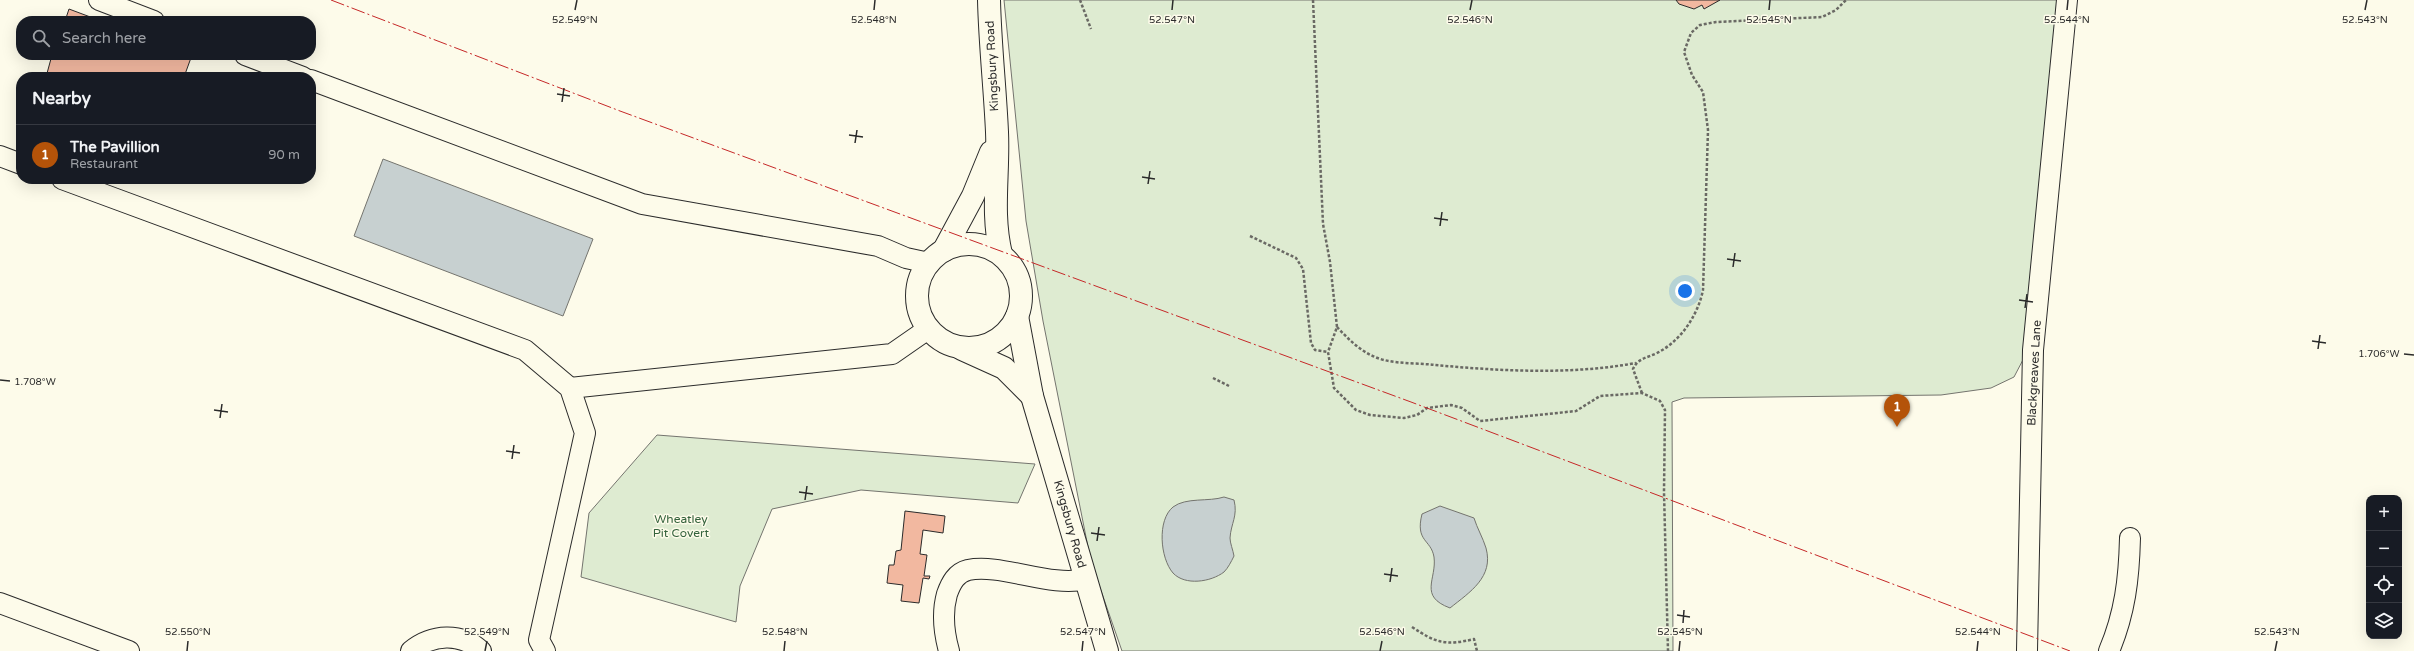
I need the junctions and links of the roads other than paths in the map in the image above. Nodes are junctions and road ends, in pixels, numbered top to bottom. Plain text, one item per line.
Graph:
1 (99, 0) edge
2 (989, 0) edge
3 (2067, 0) edge
4 (141, 16) edge
5 (258, 60) edge
6 (290, 72) edge
7 (316, 82) edge
8 (997, 132) junction
9 (0, 156) edge
10 (16, 162) edge
11 (76, 184) edge
12 (1001, 254) junction
13 (936, 257) junction
14 (1017, 316) junction
15 (928, 329) junction
16 (962, 349) junction
17 (570, 388) junction
18 (1032, 396) junction
19 (2130, 538) dead end
20 (1086, 579) junction
21 (0, 603) edge
22 (129, 651) edge
23 (412, 651) edge
24 (481, 651) edge
25 (545, 651) edge
26 (949, 651) edge
27 (1107, 651) edge
28 (2027, 651) edge
29 (2109, 651) edge

1 - 4 street
2 - 8 main road, Kingsbury Road
3 - 28 street, Blackgreaves Lane
5 - 6 street
7 - 13 street
8 - 12 main road, Kingsbury Road
8 - 13 main road, Kingsbury Road
9 - 10 street
11 - 17 street
12 - 13 main road, Kingsbury Road
12 - 14 main road, Kingsbury Road
13 - 15 main road, Kingsbury Road
14 - 16 main road, Kingsbury Road
14 - 18 main road, Kingsbury Road
15 - 16 main road, Kingsbury Road
15 - 17 street
16 - 18 main road, Kingsbury Road
17 - 25 street
18 - 20 main road, Kingsbury Road
19 - 29 street
20 - 26 street
20 - 27 main road, Kingsbury Road
21 - 22 street
23 - 24 street

